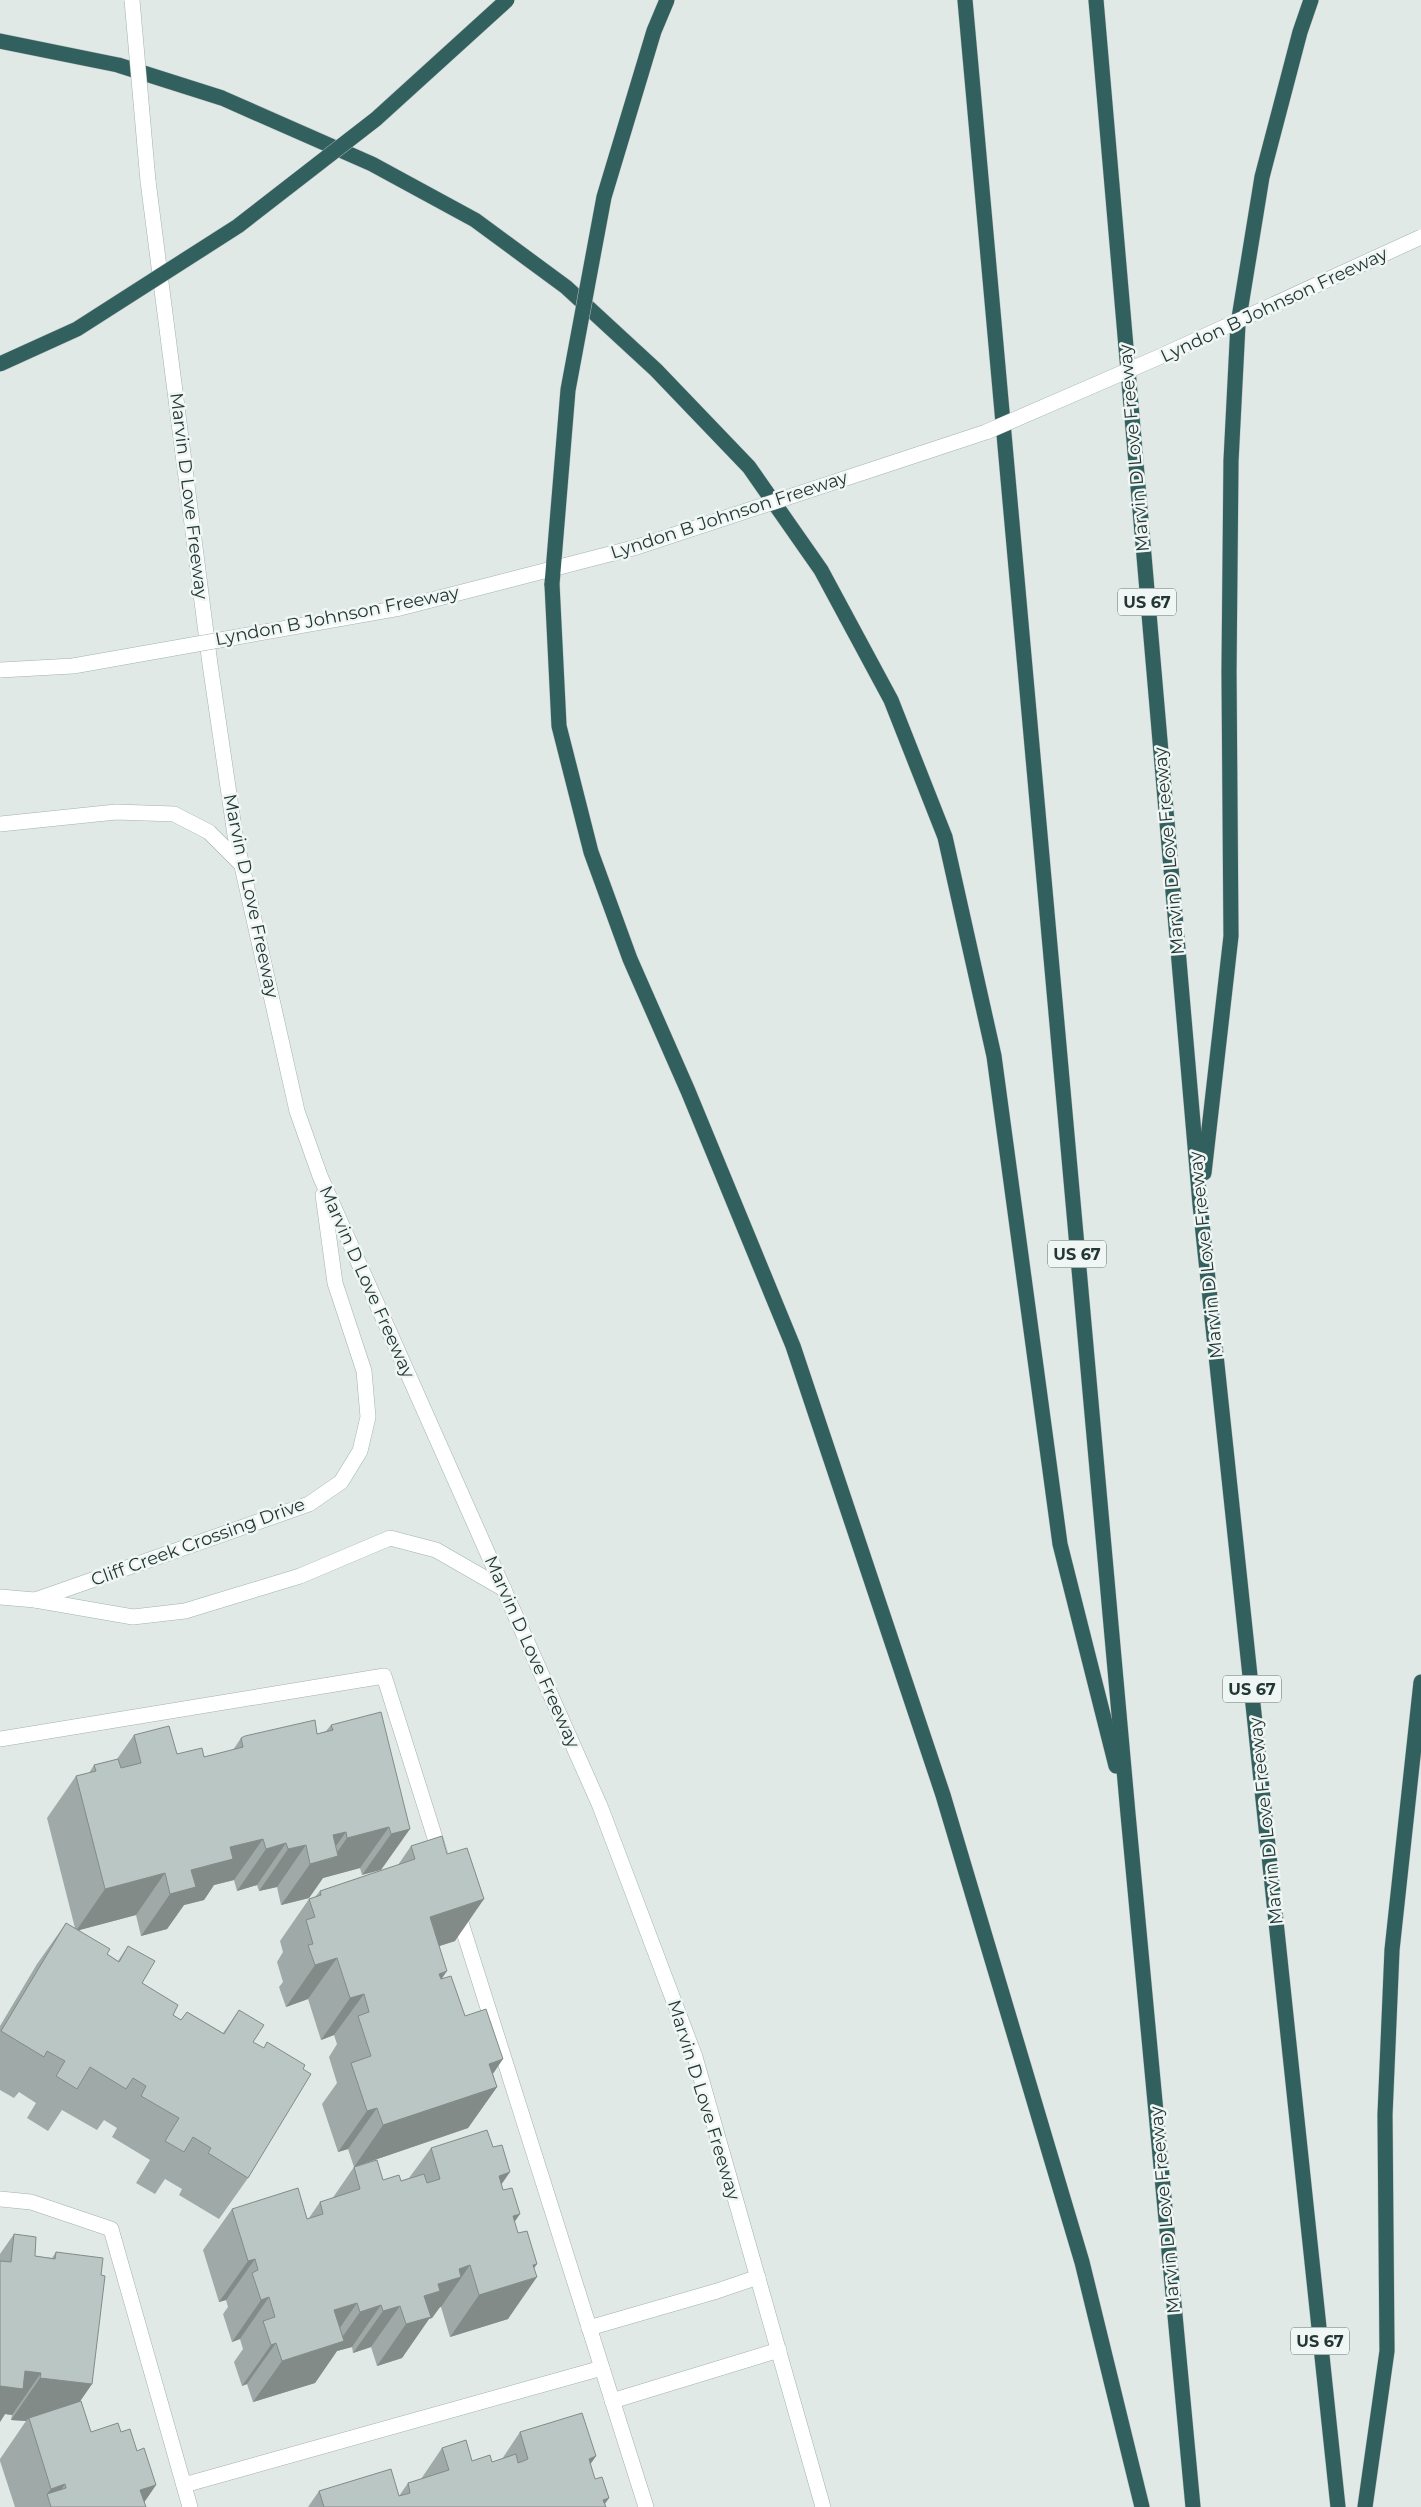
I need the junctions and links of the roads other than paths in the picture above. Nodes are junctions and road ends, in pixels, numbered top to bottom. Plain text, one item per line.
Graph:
1 (132, 0) edge
2 (507, 0) edge
3 (667, 0) edge
4 (965, 0) edge
5 (1096, 0) edge
6 (1311, 0) edge
7 (0, 41) edge
8 (1421, 237) edge
9 (0, 364) edge
10 (0, 670) edge
11 (0, 824) edge
12 (242, 865) junction
13 (320, 1176) junction
14 (1200, 1204) junction
15 (504, 1589) junction
16 (0, 1597) edge
17 (35, 1600) junction
18 (1421, 1682) edge
19 (0, 1739) edge
20 (1128, 1814) junction
21 (446, 1875) edge
22 (452, 1894) edge
23 (0, 2199) edge
24 (758, 2277) junction
25 (589, 2328) junction
26 (779, 2350) junction
27 (602, 2368) junction
28 (612, 2401) junction
29 (184, 2485) junction
30 (190, 2507) edge
31 (646, 2507) edge
32 (823, 2507) edge
33 (1142, 2507) edge
34 (1193, 2507) edge
35 (1338, 2507) edge
36 (1365, 2507) edge

1 - 12 main road, Marvin D Love Freeway, bridge
2 - 9 highway, bridge
3 - 33 highway, bridge
4 - 20 highway, Marvin D Love Freeway / US 67
5 - 14 highway, Marvin D Love Freeway / US 67
6 - 14 highway
7 - 20 highway
8 - 10 main road, Lyndon B Johnson Freeway, bridge
11 - 12 main road
12 - 13 main road, Marvin D Love Freeway
13 - 15 main road, Marvin D Love Freeway
13 - 17 main road, Cliff Creek Crossing Drive
14 - 35 highway, Marvin D Love Freeway / US 67
15 - 17 main road, Cliff Creek Crossing Drive
15 - 24 main road, Marvin D Love Freeway
16 - 17 main road, Cliff Creek Crossing Drive
18 - 36 highway
19 - 21 main road
20 - 34 highway, Marvin D Love Freeway / US 67
22 - 25 main road
23 - 29 main road
24 - 25 main road
24 - 26 main road, Marvin D Love Freeway
25 - 27 main road
26 - 28 main road
26 - 32 main road, Marvin D Love Freeway
27 - 28 main road
27 - 29 main road
28 - 31 main road
29 - 30 main road

